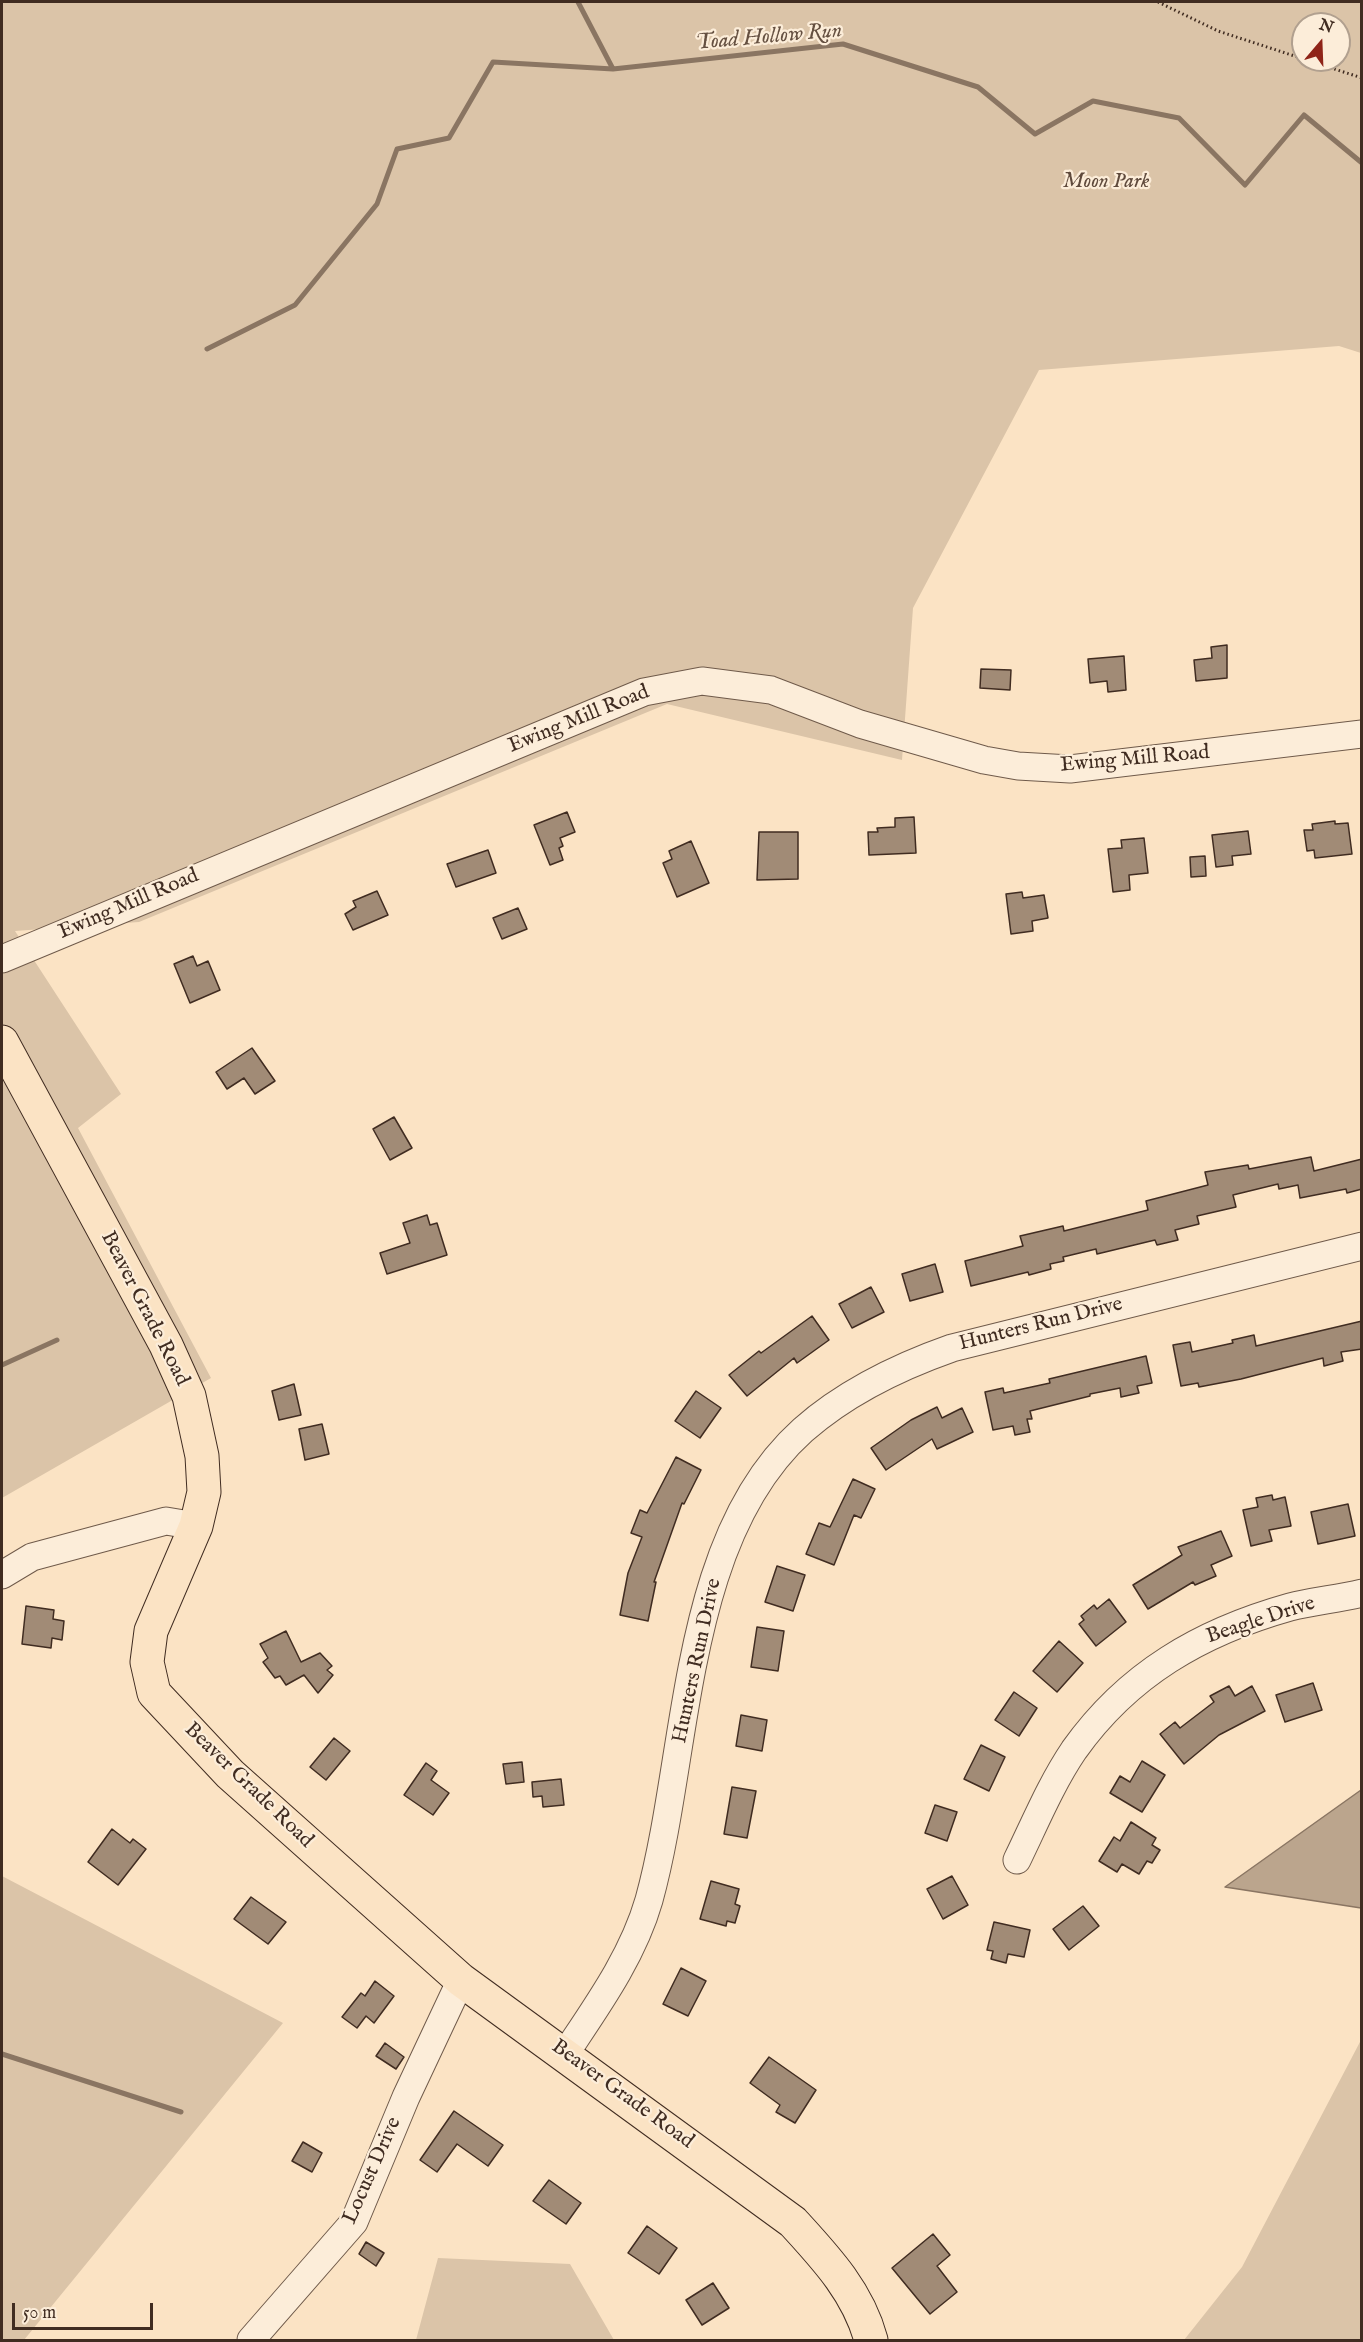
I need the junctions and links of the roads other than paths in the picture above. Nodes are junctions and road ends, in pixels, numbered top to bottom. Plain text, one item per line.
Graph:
1 (1362, 734) edge
2 (2, 959) edge
3 (2, 1042) edge
4 (1362, 1246) edge
5 (196, 1526) junction
6 (2, 1575) edge
7 (1362, 1593) edge
8 (1017, 1860) dead end
9 (461, 1980) junction
10 (565, 2054) junction
11 (251, 2340) edge
12 (872, 2340) edge

1 - 2 street, Ewing Mill Road
3 - 5 main road, Beaver Grade Road
4 - 10 street, Hunters Run Drive
5 - 6 street
5 - 9 main road, Beaver Grade Road
7 - 8 street, Beagle Drive
9 - 10 main road, Beaver Grade Road
9 - 11 street, Locust Drive
10 - 12 main road, Beaver Grade Road

